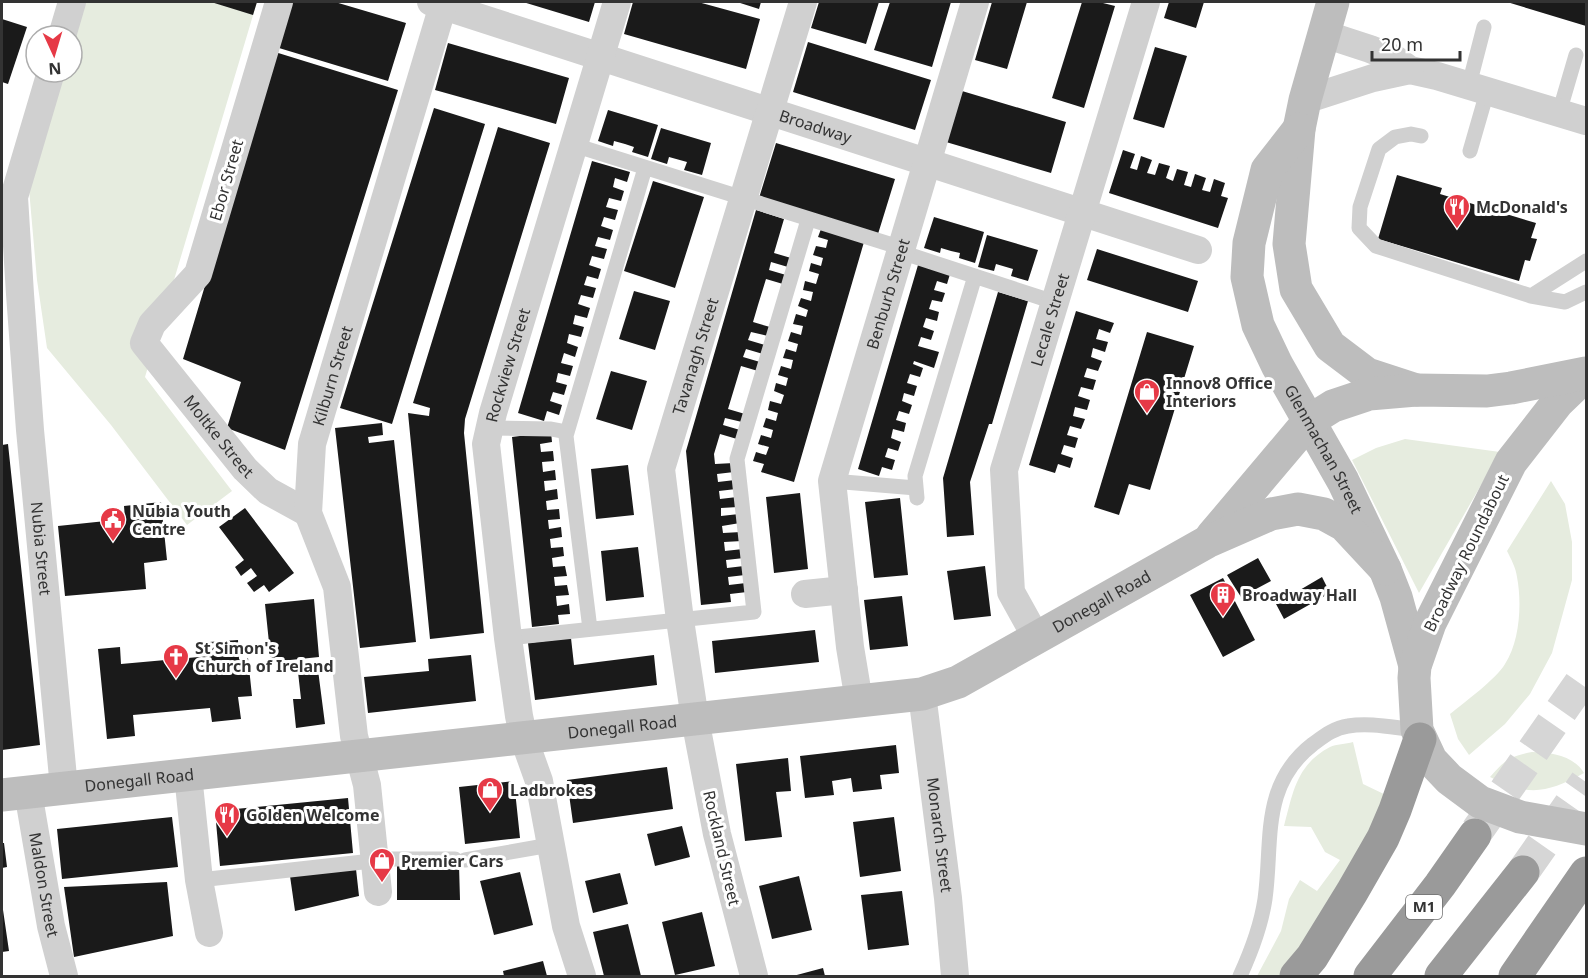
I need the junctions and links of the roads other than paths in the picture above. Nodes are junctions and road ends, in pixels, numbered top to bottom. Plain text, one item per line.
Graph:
1 (72, 2) edge
2 (279, 2) edge
3 (617, 2) edge
4 (803, 2) edge
5 (975, 2) edge
6 (1146, 2) edge
7 (1333, 2) edge
8 (439, 3) edge
9 (66, 24) edge
10 (1484, 27) dead end
11 (1324, 34) junction
12 (1576, 55) dead end
13 (600, 56) junction
14 (1410, 70) junction
15 (48, 84) edge
16 (1478, 88) junction
17 (771, 111) junction
18 (1559, 113) junction
19 (1302, 115) junction
20 (1587, 121) edge
21 (1421, 136) dead end
22 (574, 145) junction
23 (1470, 151) dead end
24 (927, 162) junction
25 (645, 168) junction
26 (743, 199) junction
27 (1082, 212) junction
28 (808, 220) junction
29 (901, 250) junction
30 (1198, 250) dead end
31 (1587, 261) edge
32 (975, 276) junction
33 (1587, 292) edge
34 (1532, 296) junction
35 (1054, 302) junction
36 (11, 310) edge
37 (144, 343) joint
38 (1587, 374) edge
39 (1416, 390) junction
40 (1309, 421) junction
41 (489, 428) junction
42 (567, 432) junction
43 (832, 481) junction
44 (308, 513) junction
45 (1207, 542) junction
46 (1385, 569) junction
47 (844, 590) junction
48 (805, 594) dead end
49 (680, 620) junction
50 (590, 629) junction
51 (508, 638) junction
52 (1036, 639) junction
53 (1415, 666) junction
54 (922, 694) junction
55 (858, 701) junction
56 (695, 719) junction
57 (1418, 734) junction
58 (524, 739) junction
59 (359, 756) junction
60 (188, 775) junction
61 (64, 788) junction
62 (15, 793) edge
63 (1587, 829) edge
64 (1475, 835) tunnel mouth
65 (550, 845) junction
66 (376, 861) junction
67 (1522, 872) tunnel mouth
68 (1587, 873) edge
69 (199, 880) junction
70 (378, 892) dead end
71 (209, 933) dead end
72 (64, 976) edge
73 (582, 976) edge
74 (754, 976) edge
75 (955, 976) edge
76 (1240, 976) edge
77 (1296, 976) edge
78 (1370, 976) edge
79 (1441, 976) edge
80 (1515, 976) edge

1 - 9 street
2 - 37 street, Ebor Street
3 - 13 street, Rockview Street
4 - 17 street, Tavanagh Street
5 - 24 street, Benburb Street
6 - 27 street, Lecale Street
7 - 11 street, Glenmachan Street
8 - 13 street, Broadway
8 - 44 street, Kilburn Street
10 - 16 lane
11 - 14 street
11 - 19 street, Glenmachan Street
12 - 18 lane
13 - 17 street, Broadway
13 - 22 street, Rockview Street
14 - 16 street
14 - 19 street
15 - 36 street
16 - 18 street
16 - 23 lane
17 - 24 street, Broadway
17 - 26 street, Tavanagh Street
18 - 20 street
19 - 39 street, Glenmachan Street
19 - 40 street, Glenmachan Street
21 - 34 lane
22 - 25 lane
22 - 41 street, Rockview Street
24 - 27 street, Broadway
24 - 29 street, Benburb Street
25 - 26 lane
25 - 42 lane
26 - 28 lane
26 - 49 street, Tavanagh Street
27 - 30 street, Broadway
27 - 35 street, Lecale Street
28 - 29 lane
28 - 49 lane
29 - 32 lane
29 - 43 street, Benburb Street
31 - 34 lane
32 - 35 lane
32 - 43 lane
33 - 34 lane
35 - 52 street, Lecale Street
36 - 61 street, Nubia Street
37 - 44 street, Moltke Street
38 - 39 street
38 - 53 street, Broadway Roundabout
39 - 40 street, Donegall Road
40 - 45 street, Donegall Road
40 - 46 street, Glenmachan Street
41 - 42 lane
41 - 51 street, Rockview Street
42 - 50 lane
43 - 47 street, Benburb Street
44 - 59 street, Kilburn Street
45 - 46 street, Donegall Road
45 - 52 street, Donegall Road
46 - 53 street, Glenmachan Street
47 - 48 street
47 - 55 street, Benburb Street
49 - 50 lane
49 - 56 street, Tavanagh Street
50 - 51 lane
51 - 58 street, Rockview Street
52 - 54 street, Donegall Road
53 - 57 street, Broadway Roundabout
54 - 55 street, Donegall Road
54 - 75 street, Monarch Street
55 - 56 street, Donegall Road
56 - 58 street, Donegall Road
56 - 74 street, Rockland Street
57 - 63 street, Broadway Roundabout
57 - 76 lane
57 - 77 highway
58 - 59 street, Donegall Road
58 - 65 street, Rockview Street
59 - 60 street, Donegall Road
59 - 66 street, Kilburn Street
60 - 61 street, Donegall Road
60 - 69 street
61 - 62 street, Donegall Road
62 - 72 street, Maldon Street
64 - 78 highway, M1
65 - 66 lane
65 - 73 street, Rockview Street
66 - 69 lane
66 - 70 street, Kilburn Street
67 - 79 highway
68 - 80 highway
69 - 71 street

